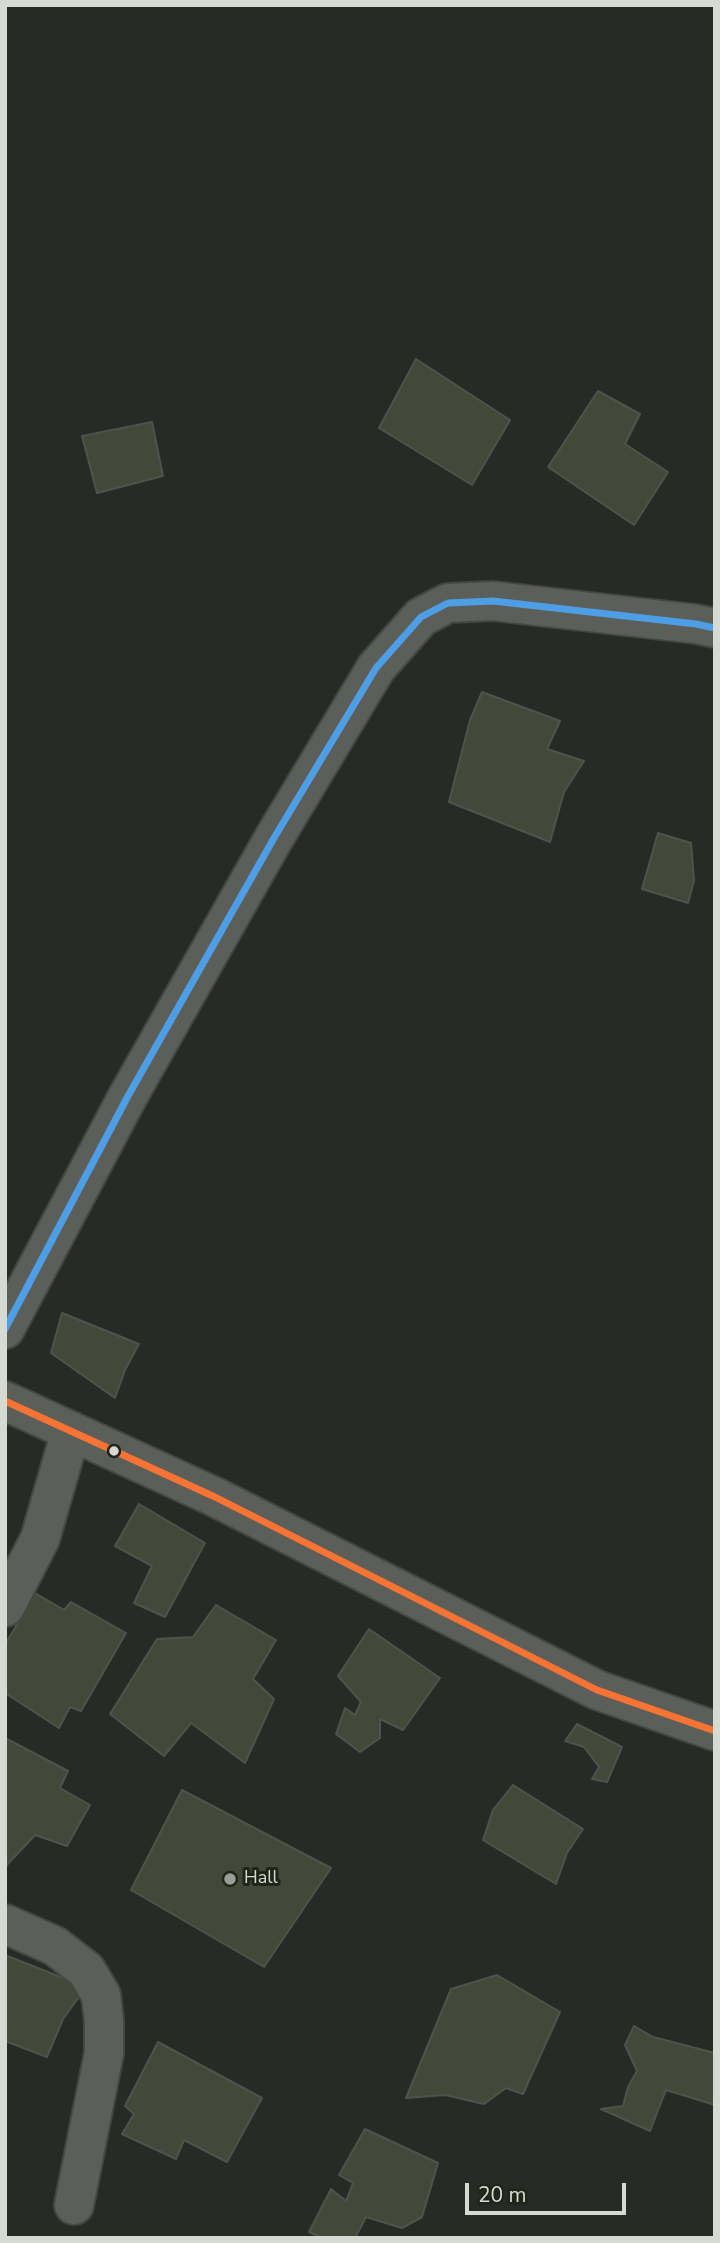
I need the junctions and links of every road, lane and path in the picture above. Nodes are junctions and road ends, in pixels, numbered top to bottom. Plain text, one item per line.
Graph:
1 (715, 628) edge
2 (5, 1329) edge
3 (5, 1401) edge
4 (71, 1431) junction
5 (5, 1607) edge
6 (715, 1731) edge
7 (5, 1924) edge
8 (74, 2205) dead end

1 - 2 street
3 - 4 street
4 - 5 street
4 - 6 street
7 - 8 street

